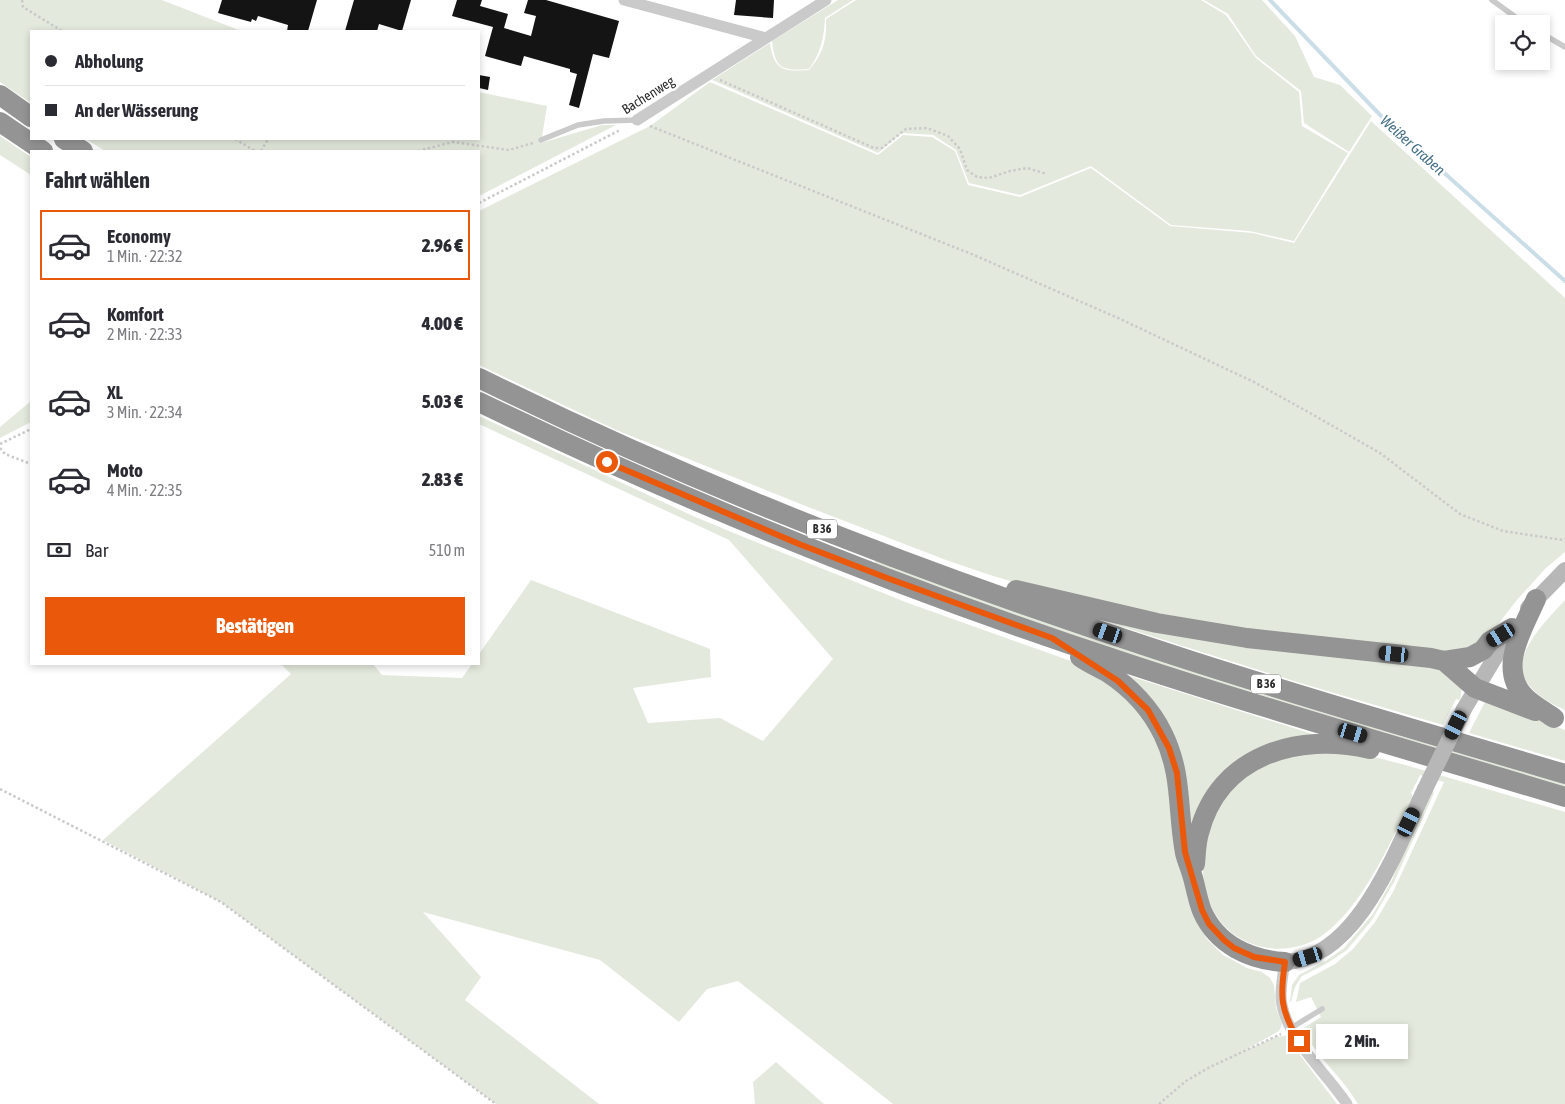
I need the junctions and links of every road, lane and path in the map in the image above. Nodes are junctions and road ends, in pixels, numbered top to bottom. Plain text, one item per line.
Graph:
1 (22, 0) edge
2 (624, 0) edge
3 (826, 0) edge
4 (1492, 0) edge
5 (1513, 15) edge
6 (60, 30) edge
7 (766, 38) junction
8 (1550, 38) edge
9 (1565, 47) edge
10 (710, 74) junction
11 (0, 96) edge
12 (30, 116) edge
13 (638, 120) junction
14 (0, 122) edge
15 (66, 140) edge
16 (237, 140) edge
17 (541, 140) joint
18 (42, 150) edge
19 (81, 150) edge
20 (253, 150) edge
21 (422, 150) edge
22 (1047, 174) dead end
23 (480, 203) edge
24 (480, 378) edge
25 (480, 402) edge
26 (30, 429) edge
27 (0, 444) edge
28 (0, 448) edge
29 (30, 464) edge
30 (1565, 539) edge
31 (1565, 570) edge
32 (970, 585) junction
33 (1536, 599) junction
34 (1512, 628) junction
35 (1052, 638) junction
36 (1444, 661) junction
37 (1475, 688) junction
38 (1559, 720) edge
39 (1405, 749) junction
40 (1565, 774) edge
41 (0, 789) edge
42 (1565, 797) edge
43 (1193, 878) junction
44 (1285, 962) junction
45 (1322, 1009) dead end
46 (1291, 1028) junction
47 (496, 1104) edge
48 (1159, 1104) edge
49 (1347, 1104) edge

1 - 6 path
2 - 7 street
3 - 7 street, Bachenweg
4 - 5 lane
7 - 10 street, Bachenweg
8 - 9 lane
10 - 13 street, Bachenweg
10 - 22 path
11 - 12 highway
13 - 17 lane
13 - 23 path, Bachenweg
13 - 30 path
14 - 18 highway
15 - 19 highway
16 - 20 path
17 - 21 path
24 - 32 highway, B 36
25 - 35 highway, B 36
26 - 27 path
28 - 29 path
31 - 33 main road
32 - 36 highway, B 36
32 - 40 highway, B 36
33 - 34 main road
33 - 38 highway
34 - 36 highway, B 36
34 - 37 main road
35 - 39 highway, B 36
35 - 43 highway, B 36
36 - 37 highway
37 - 38 highway
37 - 44 main road, bridge
39 - 42 highway, B 36
39 - 43 highway
41 - 47 path
43 - 44 highway
44 - 46 street
45 - 46 lane
46 - 48 path
46 - 49 street

